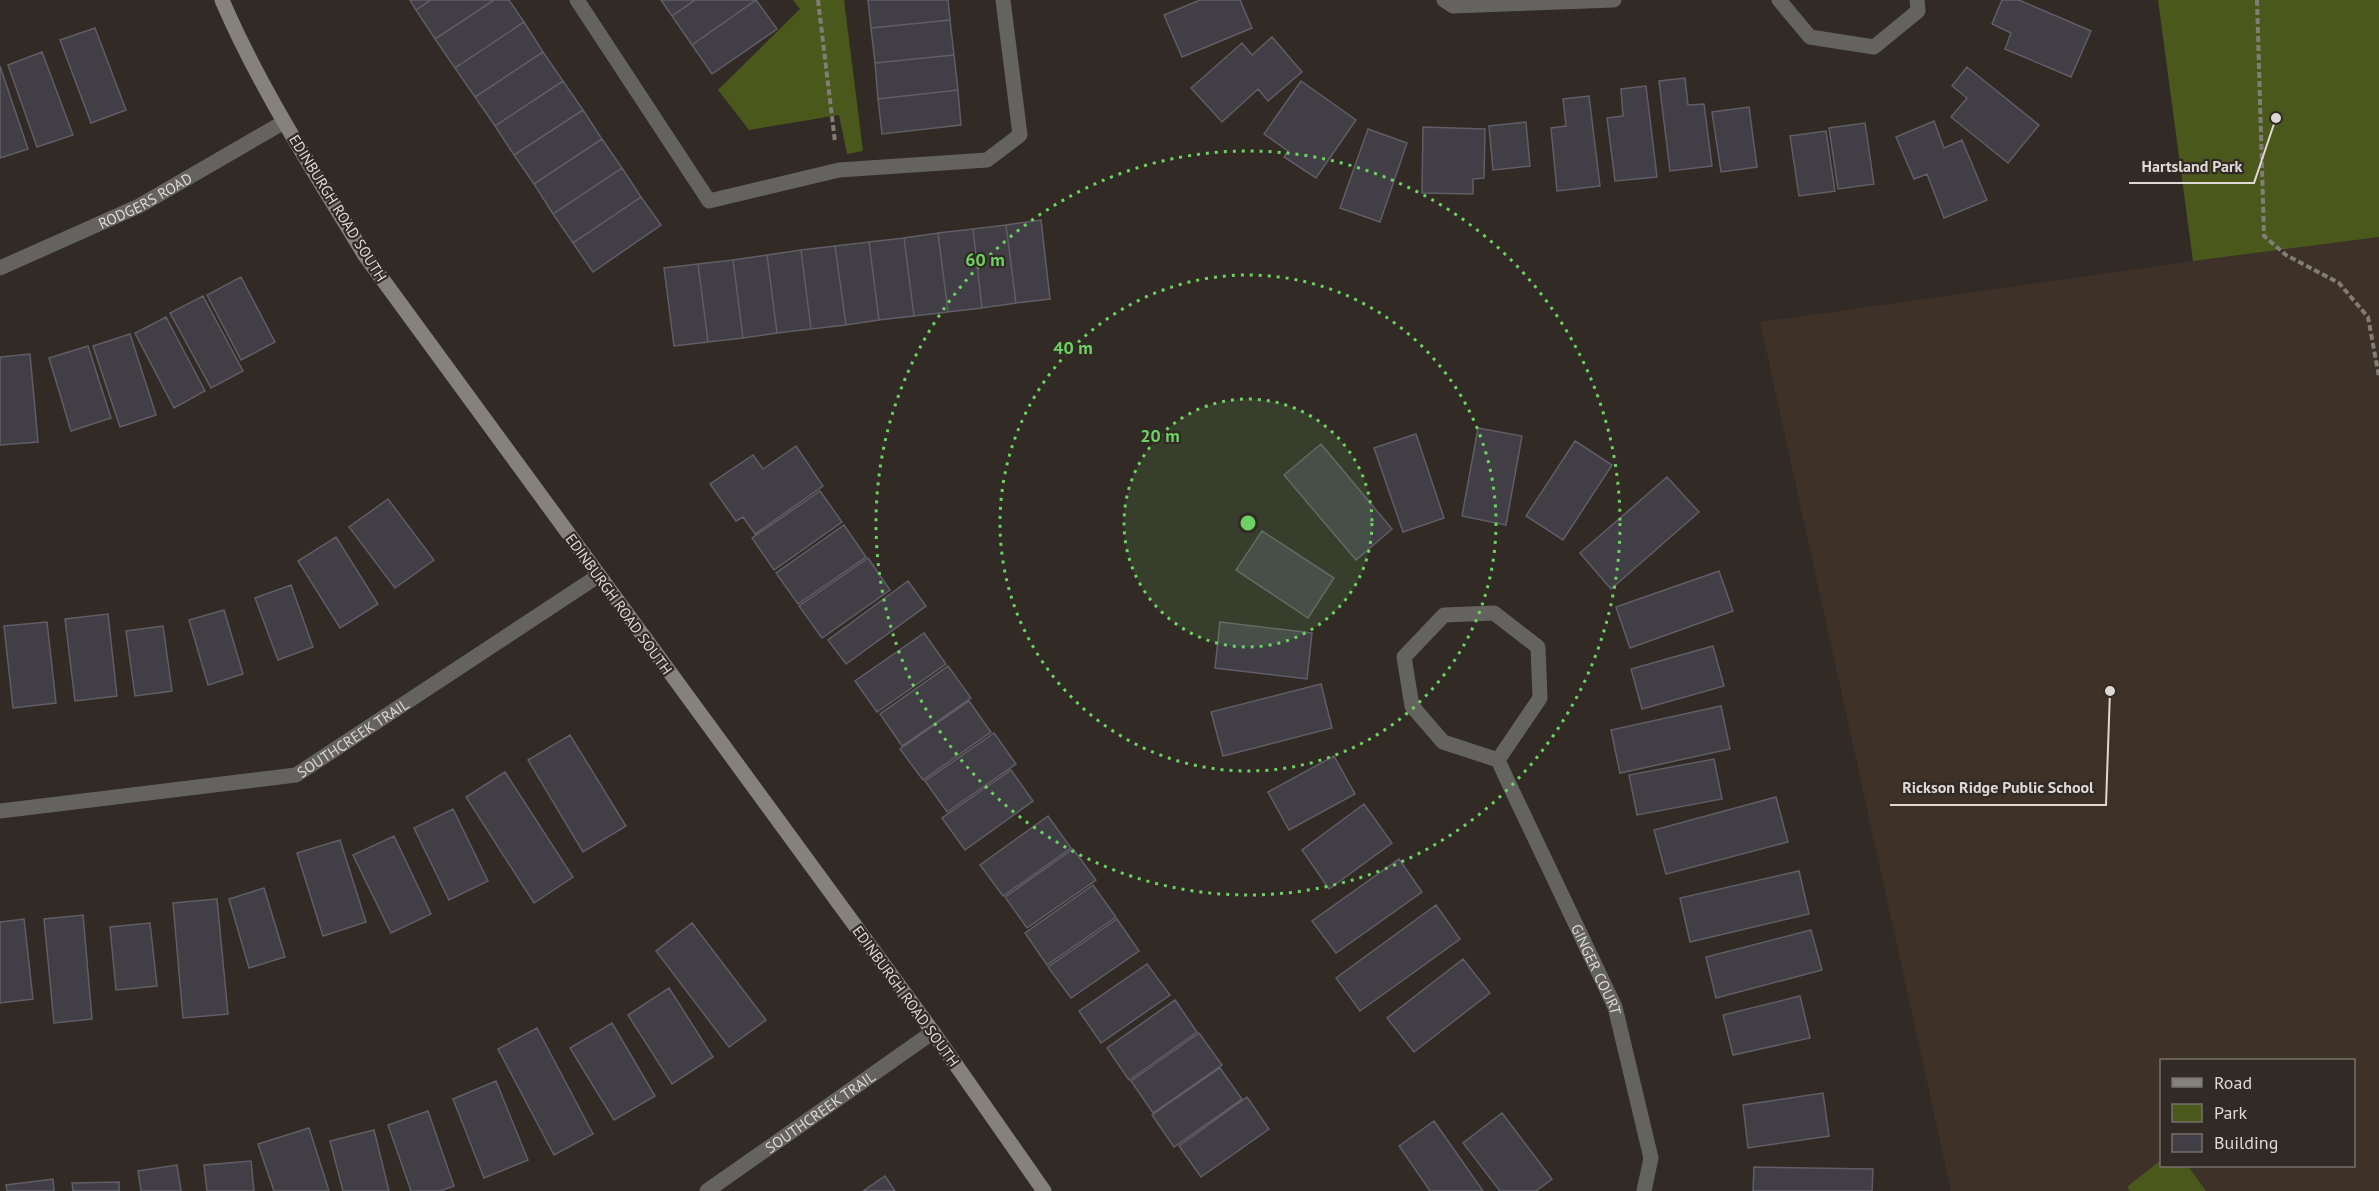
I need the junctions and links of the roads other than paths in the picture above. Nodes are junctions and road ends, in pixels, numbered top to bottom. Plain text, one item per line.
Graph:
1 (222, 0) edge
2 (577, 0) edge
3 (1003, 0) edge
4 (1444, 0) edge
5 (1614, 0) edge
6 (1779, 0) edge
7 (1917, 0) edge
8 (284, 122) junction
9 (0, 268) edge
10 (598, 576) junction
11 (1498, 760) junction
12 (0, 812) edge
13 (933, 1032) junction
14 (707, 1191) edge
15 (1044, 1191) edge
16 (1644, 1191) edge

1 - 8 main road, EDINBURGH ROAD SOUTH
2 - 3 street
4 - 5 street
6 - 7 street
8 - 9 street, RODGERS ROAD
8 - 10 main road, EDINBURGH ROAD SOUTH
10 - 12 street, SOUTHCREEK TRAIL
10 - 13 main road, EDINBURGH ROAD SOUTH
11 - 11 street
11 - 16 street, GINGER COURT
13 - 14 street, SOUTHCREEK TRAIL
13 - 15 main road, EDINBURGH ROAD SOUTH

